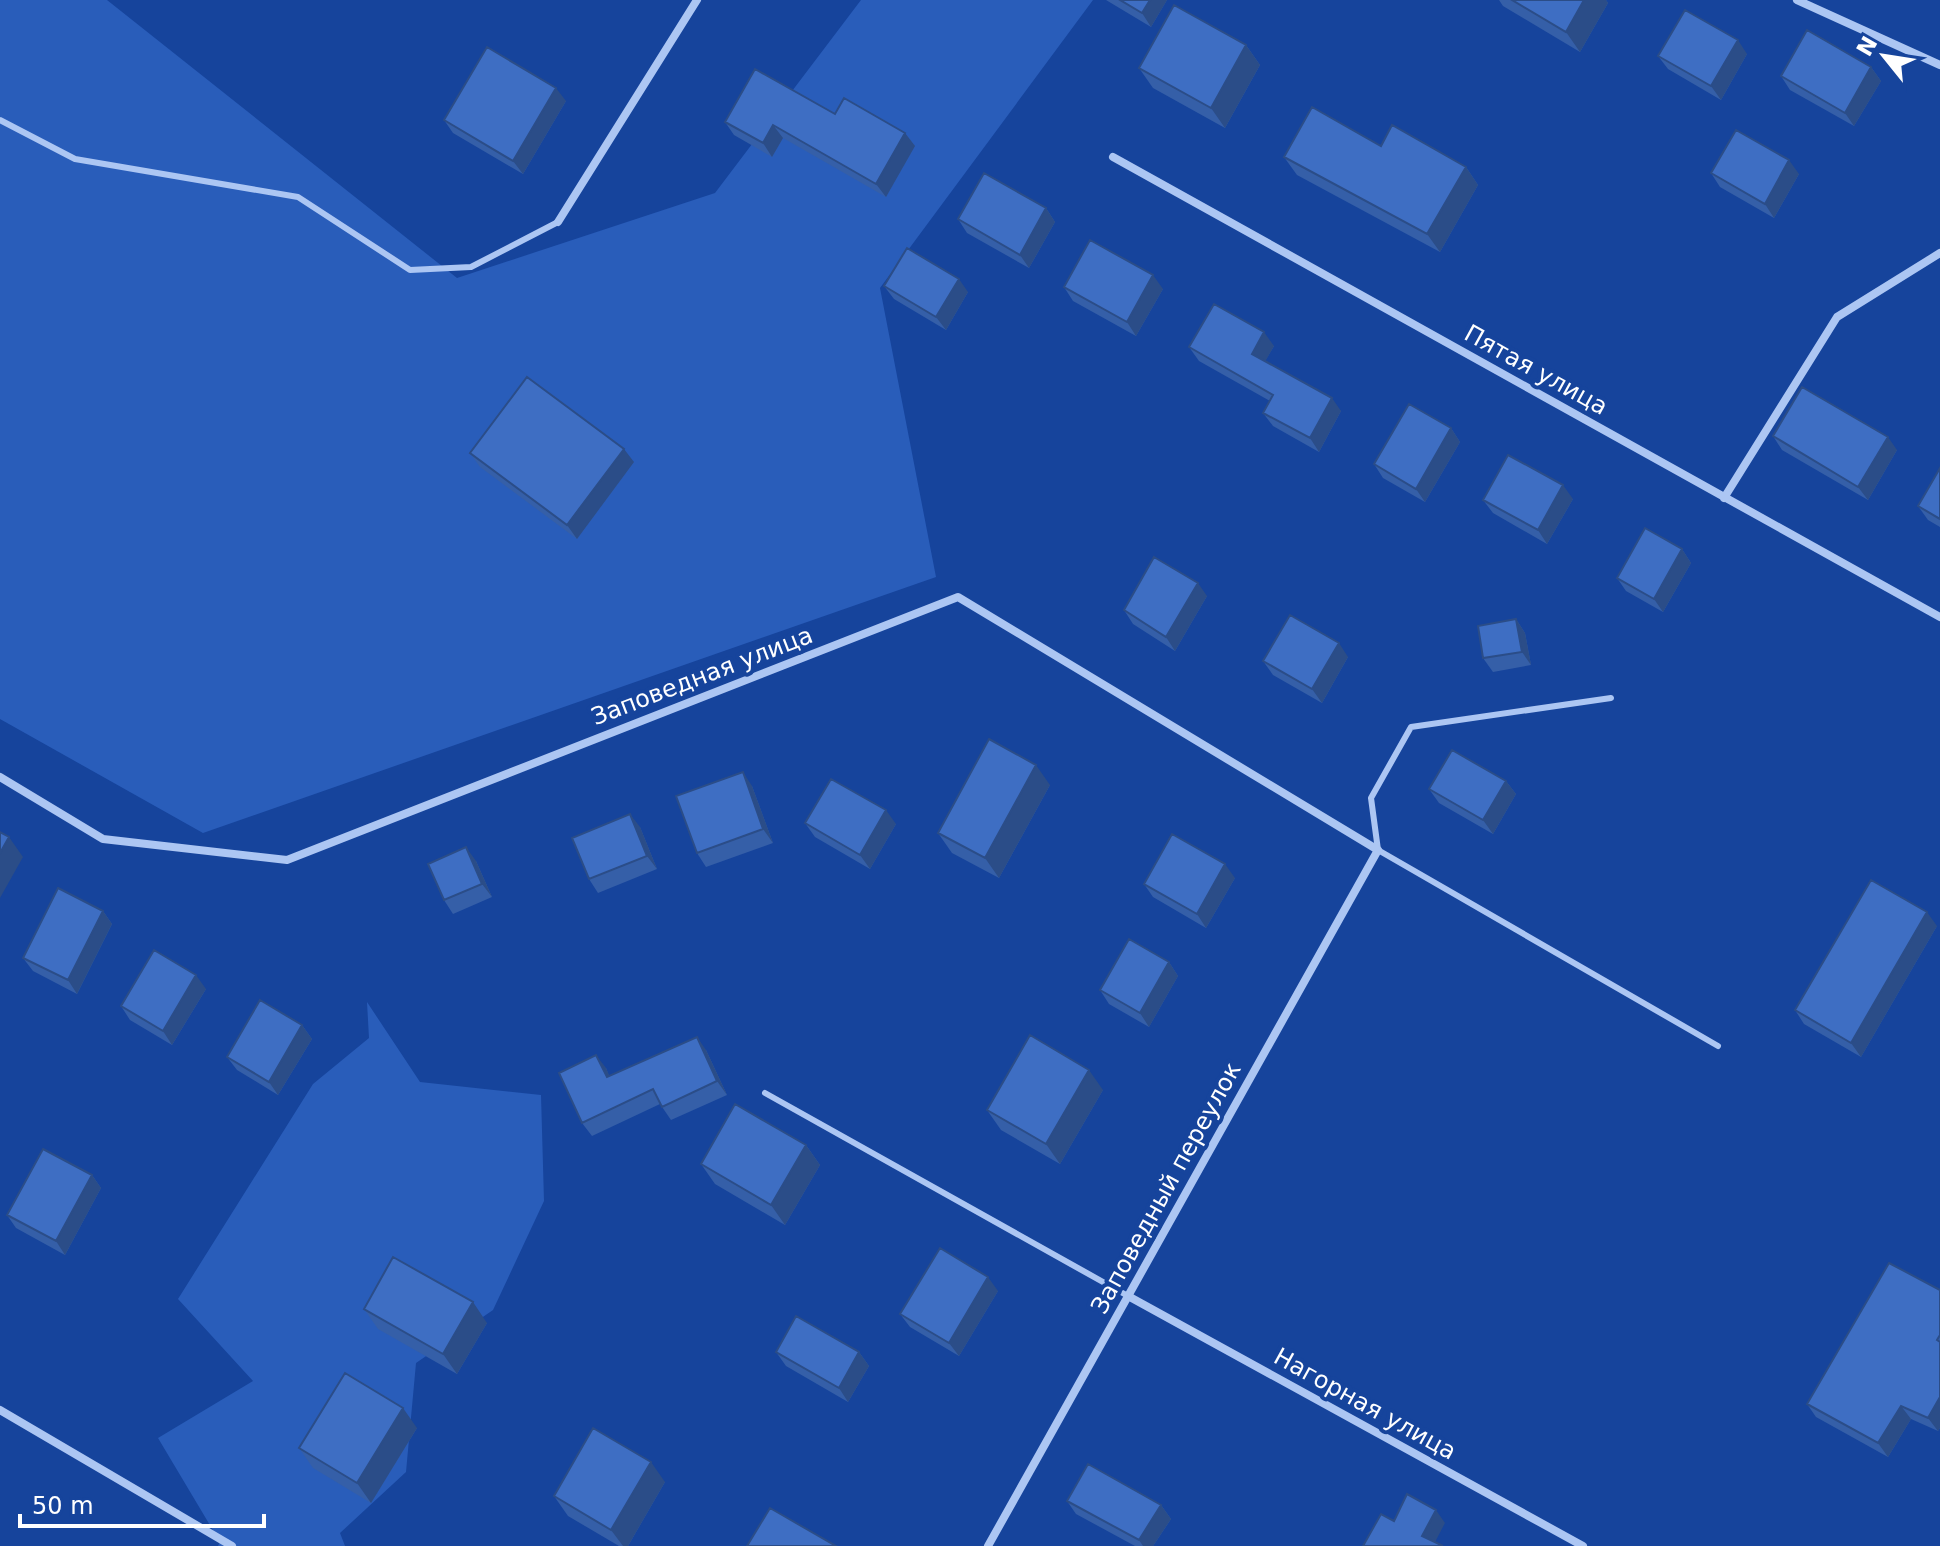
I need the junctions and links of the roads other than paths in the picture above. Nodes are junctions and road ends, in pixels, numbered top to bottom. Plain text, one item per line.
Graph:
1 (697, 0) edge
2 (1797, 0) edge
3 (1940, 65) edge
4 (0, 120) edge
5 (1113, 157) dead end
6 (558, 222) joint
7 (1940, 253) edge
8 (1724, 498) junction
9 (1940, 617) edge
10 (1611, 698) dead end
11 (0, 777) edge
12 (1378, 850) junction
13 (1718, 1046) dead end
14 (765, 1093) dead end
15 (1128, 1296) junction
16 (0, 1410) edge
17 (232, 1546) edge
18 (988, 1546) edge
19 (1583, 1546) edge

1 - 6 street
2 - 3 street
4 - 6 lane
5 - 8 street, Пятая улица
7 - 8 street
8 - 9 street, Пятая улица
10 - 12 lane
11 - 12 street, Заповедная улица
12 - 13 lane
12 - 15 street, Заповедный переулок
14 - 15 lane
15 - 18 street, Заповедный переулок
15 - 19 street, Нагорная улица
16 - 17 street

